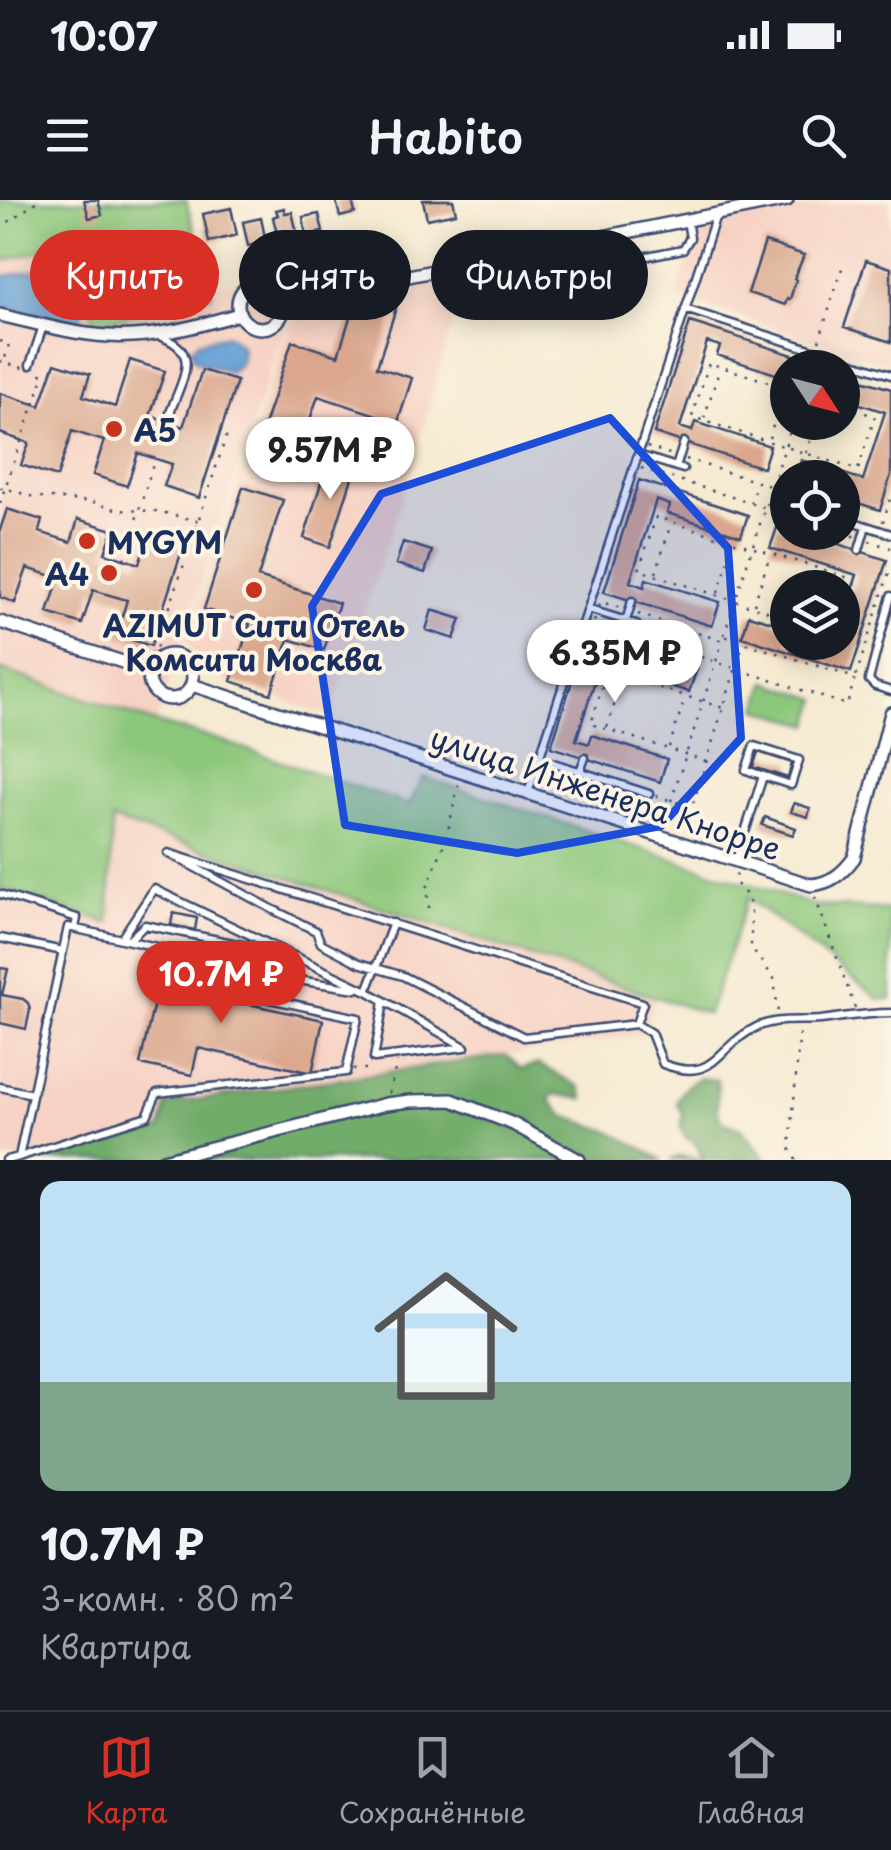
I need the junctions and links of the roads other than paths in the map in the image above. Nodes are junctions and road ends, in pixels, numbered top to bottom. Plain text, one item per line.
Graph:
1 (787, 200) edge
2 (716, 214) junction
3 (686, 220) junction
4 (636, 230) edge
5 (648, 256) edge
6 (685, 310) junction
7 (239, 314) edge
8 (0, 315) edge
9 (244, 320) edge
10 (277, 320) edge
11 (44, 325) junction
12 (153, 334) junction
13 (30, 364) dead end
14 (891, 375) edge
15 (170, 413) dead end
16 (684, 442) dead end
17 (638, 454) junction
18 (860, 524) edge
19 (866, 526) junction
20 (891, 534) edge
21 (860, 544) edge
22 (891, 596) edge
23 (632, 600) dead end
24 (588, 608) junction
25 (626, 620) junction
26 (0, 622) edge
27 (636, 624) dead end
28 (150, 671) junction
29 (192, 684) junction
30 (891, 691) edge
31 (891, 712) edge
32 (539, 758) junction
33 (585, 758) dead end
34 (580, 772) junction
35 (763, 776) junction
36 (528, 793) junction
37 (650, 794) road end
38 (736, 861) junction
39 (0, 894) edge
40 (393, 924) junction
41 (75, 928) junction
42 (0, 938) edge
43 (125, 939) junction
44 (252, 947) junction
45 (63, 951) junction
46 (310, 964) junction
47 (378, 968) junction
48 (367, 991) junction
49 (384, 1002) junction
50 (891, 1013) edge
51 (636, 1024) junction
52 (0, 1087) edge
53 (32, 1094) junction
54 (19, 1157) junction
55 (6, 1160) edge
56 (163, 1160) edge
57 (579, 1160) edge

1 - 2 street
2 - 3 street
2 - 6 lane
3 - 4 street
3 - 5 lane
6 - 14 lane
6 - 17 lane
7 - 12 street
8 - 11 street
9 - 10 street
11 - 12 street
11 - 13 lane
12 - 15 lane
16 - 17 lane
17 - 24 lane
18 - 19 lane
19 - 20 lane
19 - 21 lane
22 - 30 lane
23 - 25 lane
24 - 25 lane
24 - 32 lane
25 - 27 lane
26 - 28 street, улица Инженера Кнорре
28 - 29 street, улица Инженера Кнорре
28 - 29 street, улица Инженера Кнорре
29 - 36 street, улица Инженера Кнорре
31 - 38 street, улица Инженера Кнорре
32 - 34 lane
32 - 36 lane
33 - 34 lane
34 - 37 lane
35 - 35 lane
35 - 38 lane
36 - 38 street, улица Инженера Кнорре
39 - 41 lane
40 - 47 lane
40 - 47 lane
40 - 51 lane
41 - 43 lane
41 - 45 lane
42 - 45 lane
43 - 44 lane
43 - 46 lane
43 - 54 lane
44 - 46 lane
44 - 48 lane
45 - 53 lane
46 - 48 lane
47 - 48 lane
47 - 51 lane
48 - 49 lane
49 - 49 lane
50 - 51 lane
52 - 53 lane
53 - 54 lane
54 - 55 lane
56 - 57 street

